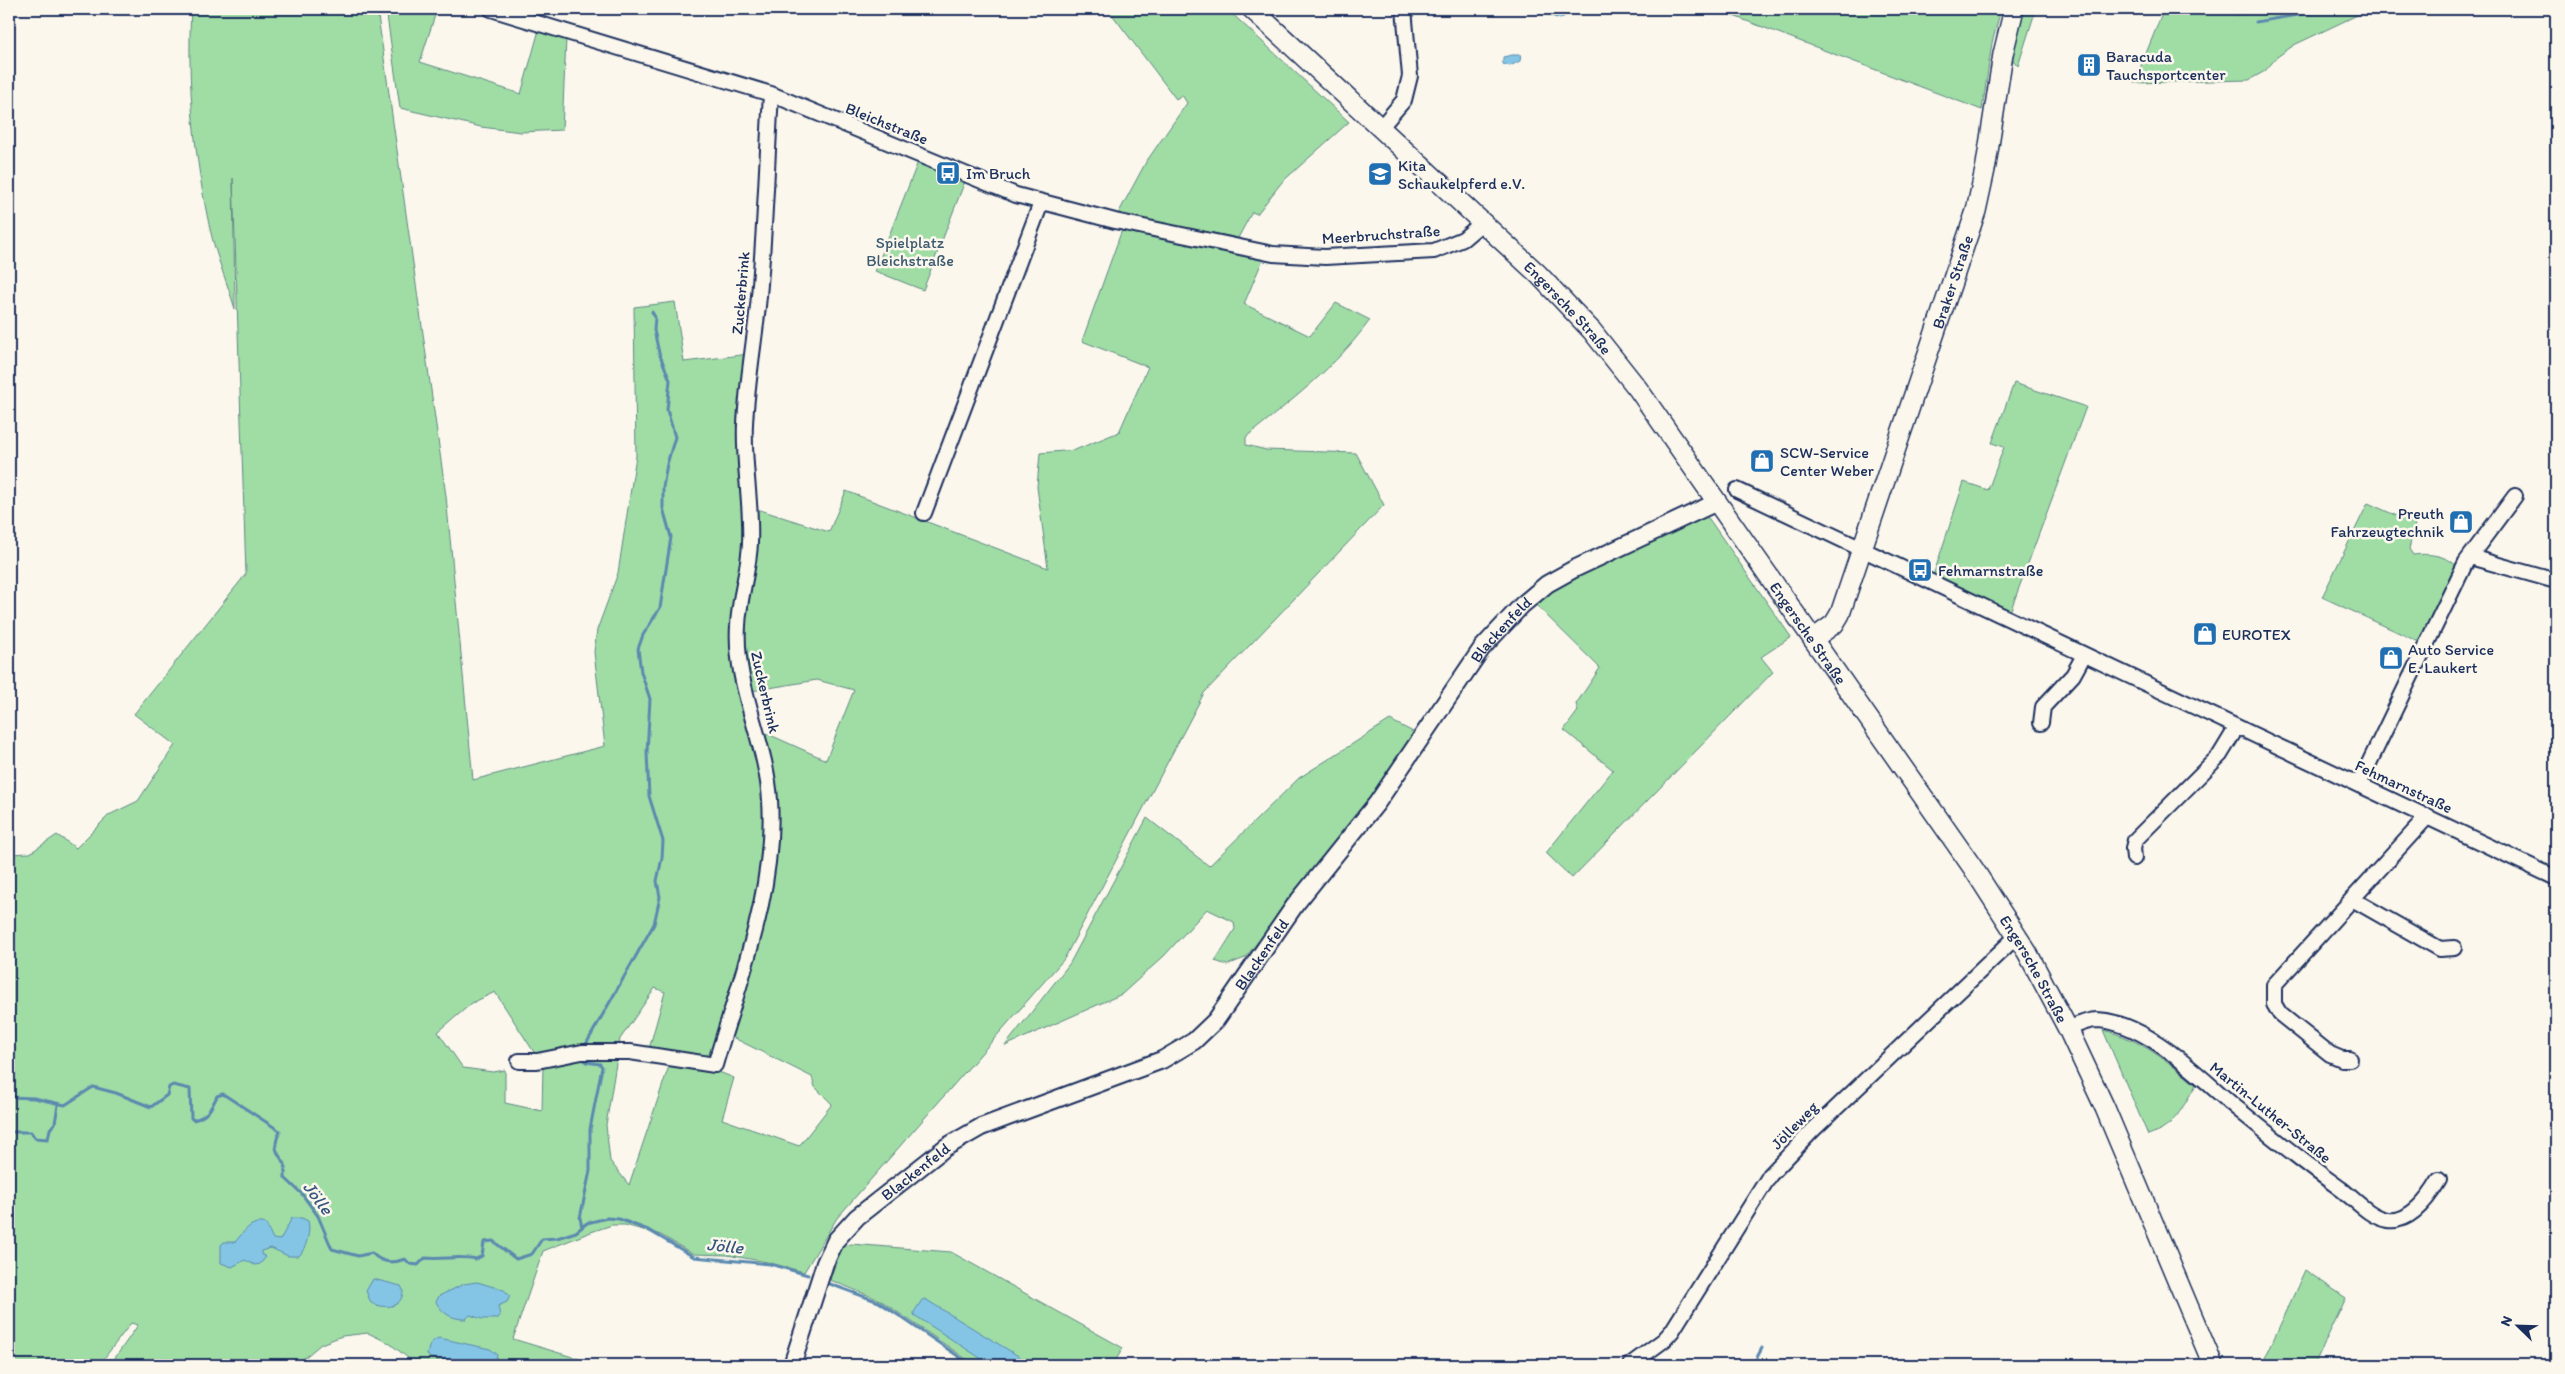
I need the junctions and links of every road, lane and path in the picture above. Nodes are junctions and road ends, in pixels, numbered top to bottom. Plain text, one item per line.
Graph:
1 (491, 9) edge
2 (1252, 9) edge
3 (1404, 9) edge
4 (2014, 9) edge
5 (770, 94) junction
6 (1381, 127) junction
7 (1041, 202) junction
8 (1483, 222) junction
9 (1273, 254) joint
10 (1737, 490) dead end
11 (2515, 496) dead end
12 (1717, 502) junction
13 (924, 513) dead end
14 (1861, 550) junction
15 (2470, 557) junction
16 (2556, 581) edge
17 (1813, 638) junction
18 (2084, 655) junction
19 (2041, 723) dead end
20 (2237, 727) junction
21 (2359, 784) junction
22 (2428, 816) junction
23 (2134, 858) dead end
24 (2556, 878) edge
25 (2352, 899) junction
26 (2017, 936) junction
27 (2454, 948) dead end
28 (2068, 1029) junction
29 (2350, 1058) dead end
30 (519, 1061) dead end
31 (2439, 1180) dead end
32 (792, 1365) edge
33 (1630, 1365) edge
34 (2213, 1365) edge

1 - 5 street, Bleichstraße
2 - 6 main road, Engersche Straße
3 - 6 street
4 - 14 main road, Braker Straße
5 - 7 street, Bleichstraße
5 - 30 street, Zuckerbrink
6 - 8 main road, Engersche Straße
7 - 9 street, Bleichstraße
7 - 13 street
8 - 9 street, Meerbruchstraße
8 - 12 main road, Engersche Straße
10 - 14 street
11 - 15 street
12 - 17 main road, Engersche Straße
12 - 32 street, Blackenfeld
14 - 17 main road, Braker Straße
14 - 18 street, Fehmarnstraße
15 - 16 street
15 - 21 street
17 - 26 main road, Engersche Straße
18 - 19 street
18 - 20 street, Fehmarnstraße
20 - 21 street, Fehmarnstraße
20 - 23 street
21 - 22 street, Fehmarnstraße
22 - 24 street, Fehmarnstraße
22 - 25 street
25 - 27 street
25 - 29 street
26 - 28 main road, Engersche Straße
26 - 33 street, Jölleweg
28 - 31 street, Martin-Luther-Straße
28 - 34 main road, Engersche Straße

